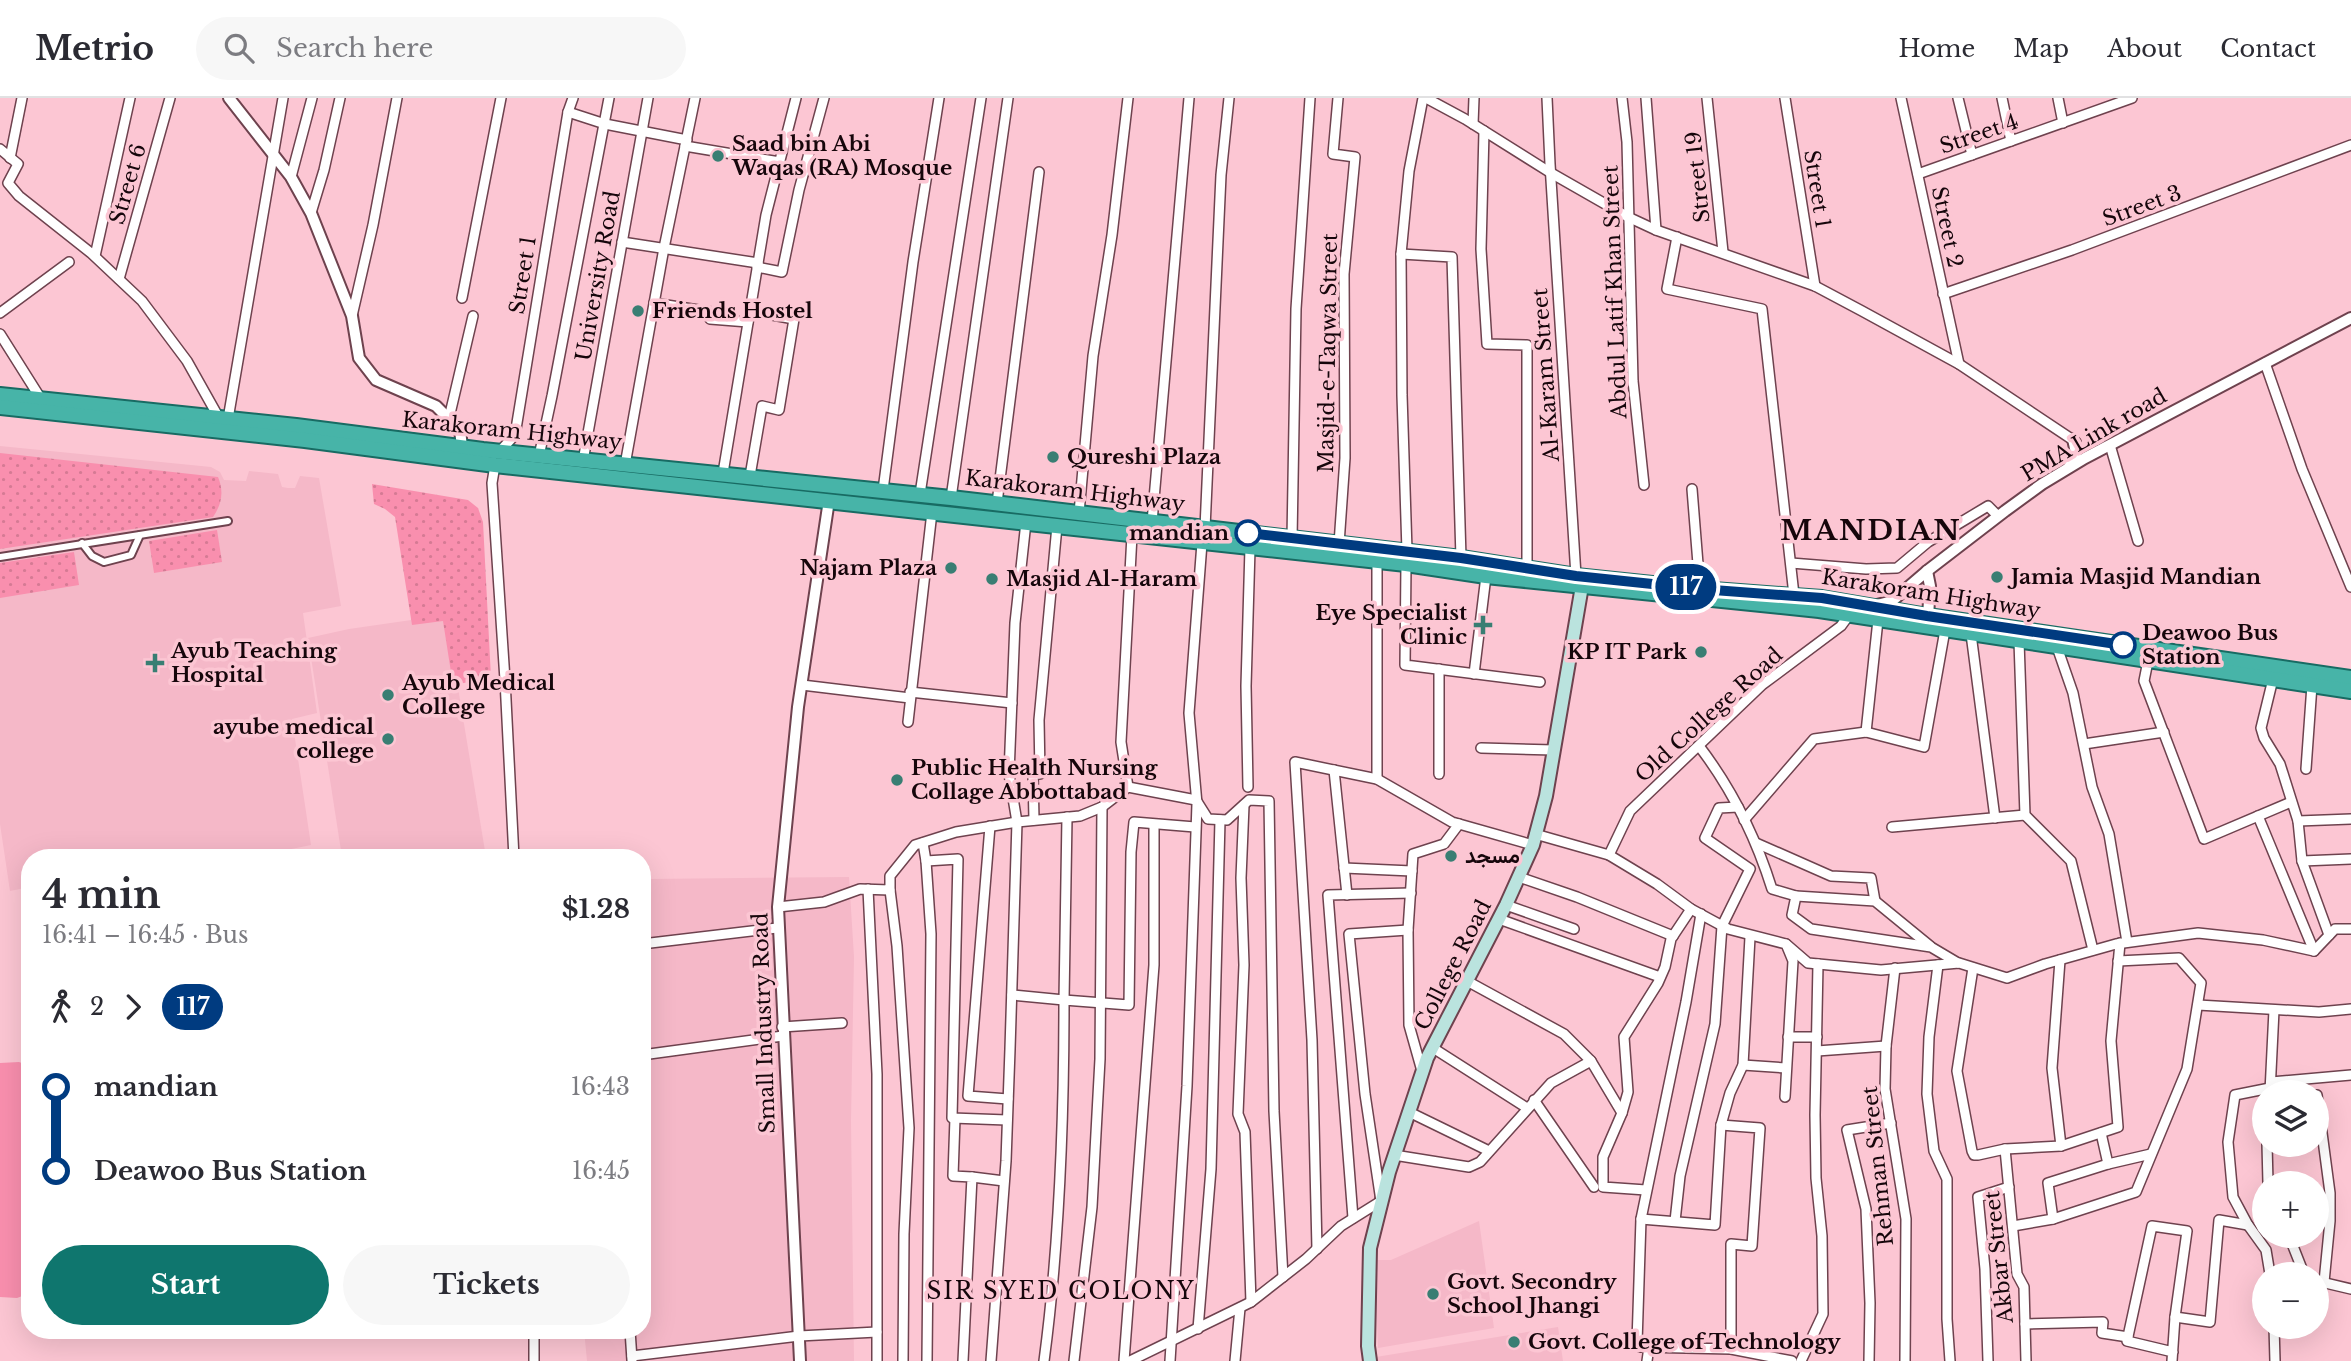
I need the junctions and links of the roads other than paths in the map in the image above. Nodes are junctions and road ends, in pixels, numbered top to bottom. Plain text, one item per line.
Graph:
1 (22, 98) edge
2 (130, 98) edge
3 (170, 98) edge
4 (283, 98) edge
5 (312, 98) edge
6 (340, 98) edge
7 (397, 98) edge
8 (500, 98) edge
9 (573, 98) edge
10 (610, 98) edge
11 (648, 98) edge
12 (695, 98) edge
13 (796, 98) edge
14 (824, 98) edge
15 (939, 98) edge
16 (981, 98) edge
17 (1008, 98) edge
18 (1128, 98) edge
19 (1189, 98) edge
20 (1228, 98) edge
21 (1310, 98) edge
22 (1338, 98) edge
23 (1425, 98) edge
24 (1474, 98) edge
25 (1547, 98) edge
26 (1622, 98) edge
27 (1646, 98) edge
28 (1707, 98) edge
29 (1785, 98) edge
30 (1901, 98) edge
31 (1958, 98) edge
32 (2002, 98) edge
33 (2058, 98) edge
34 (2132, 98) edge
35 (232, 100) edge
36 (2104, 103) edge
37 (568, 112) junction
38 (2063, 123) junction
39 (605, 124) junction
40 (1473, 124) junction
41 (642, 131) junction
42 (1484, 131) junction
43 (2011, 141) junction
44 (686, 143) junction
45 (2351, 145) edge
46 (0, 149) edge
47 (272, 153) junction
48 (1972, 155) junction
49 (10, 158) junction
50 (780, 162) junction
51 (1039, 172) dead end
52 (1551, 173) junction
53 (1918, 174) junction
54 (291, 177) junction
55 (310, 213) junction
56 (1628, 217) junction
57 (1656, 230) junction
58 (1676, 237) junction
59 (622, 242) junction
60 (664, 248) junction
61 (1723, 252) junction
62 (1401, 254) junction
63 (95, 256) junction
64 (69, 262) dead end
65 (757, 265) junction
66 (119, 279) junction
67 (1815, 286) junction
68 (1943, 294) junction
69 (462, 298) dead end
70 (654, 303) junction
71 (750, 311) junction
72 (0, 313) edge
73 (352, 316) junction
74 (472, 316) dead end
75 (2351, 318) edge
76 (748, 322) junction
77 (0, 334) edge
78 (2265, 363) junction
79 (1959, 364) junction
80 (0, 395) edge
81 (41, 399) junction
82 (0, 407) edge
83 (449, 418) junction
84 (224, 419) junction
85 (2076, 442) junction
86 (2110, 445) junction
87 (462, 447) junction
88 (2099, 451) junction
89 (539, 456) junction
90 (497, 458) junction
91 (583, 461) junction
92 (625, 465) junction
93 (2067, 469) junction
94 (723, 473) junction
95 (750, 476) junction
96 (831, 485) junction
97 (1644, 485) dead end
98 (1692, 489) dead end
99 (883, 490) junction
100 (920, 494) junction
101 (951, 498) junction
102 (829, 500) junction
103 (997, 503) junction
104 (932, 512) junction
105 (1079, 513) junction
106 (1998, 516) junction
107 (228, 521) dead end
108 (1026, 522) junction
109 (1152, 522) junction
110 (1057, 526) junction
111 (140, 535) junction
112 (1132, 535) junction
113 (1204, 535) junction
114 (1292, 538) junction
115 (2138, 541) dead end
116 (82, 543) junction
117 (1339, 544) junction
118 (1250, 548) junction
119 (0, 557) edge
120 (1406, 558) junction
121 (1461, 558) junction
122 (1377, 561) junction
123 (1791, 563) junction
124 (1527, 569) junction
125 (1927, 571) junction
126 (1486, 576) junction
127 (1579, 581) junction
128 (2351, 587) edge
129 (1700, 589) junction
130 (1794, 595) junction
131 (1875, 613) junction
132 (1849, 615) junction
133 (1927, 616) junction
134 (1945, 630) junction
135 (1971, 634) junction
136 (2019, 641) junction
137 (2057, 647) junction
138 (2122, 651) junction
139 (2148, 660) junction
140 (1439, 669) junction
141 (1474, 674) junction
142 (2351, 678) edge
143 (2273, 679) junction
144 (1540, 682) dead end
145 (802, 685) junction
146 (2312, 685) junction
147 (2351, 691) edge
148 (910, 695) junction
149 (1012, 703) junction
150 (908, 722) dead end
151 (1866, 732) junction
152 (2164, 732) junction
153 (2084, 744) junction
154 (1699, 747) junction
155 (1481, 748) dead end
156 (1554, 750) junction
157 (2306, 769) dead end
158 (1334, 770) junction
159 (1438, 774) dead end
160 (1377, 779) junction
161 (1128, 787) junction
162 (1248, 787) dead end
163 (1196, 800) junction
164 (2291, 803) junction
165 (1244, 805) junction
166 (1101, 807) junction
167 (1738, 807) junction
168 (2025, 815) junction
169 (1067, 817) junction
170 (2258, 817) junction
171 (1995, 818) junction
172 (1034, 820) junction
173 (1220, 820) junction
174 (1744, 820) junction
175 (2351, 820) edge
176 (2298, 821) junction
177 (1017, 822) junction
178 (1459, 824) junction
179 (1154, 825) junction
180 (990, 826) junction
181 (1195, 827) junction
182 (1892, 827) dead end
183 (1534, 840) junction
184 (923, 843) junction
185 (1756, 843) junction
186 (514, 849) edge
187 (1609, 855) junction
188 (2351, 859) edge
189 (2302, 861) junction
190 (926, 862) junction
191 (1344, 869) junction
192 (1412, 872) junction
193 (1518, 877) junction
194 (868, 889) junction
195 (890, 890) junction
196 (1411, 893) junction
197 (1347, 895) junction
198 (1796, 897) junction
199 (1875, 901) junction
200 (1506, 905) junction
201 (778, 907) junction
202 (1691, 909) junction
203 (1701, 914) junction
204 (1499, 919) junction
205 (1722, 926) junction
206 (777, 928) junction
207 (1574, 929) dead end
208 (2351, 929) edge
209 (1408, 930) junction
210 (2329, 935) junction
211 (1673, 936) junction
212 (1750, 936) junction
213 (651, 943) edge
214 (2123, 943) junction
215 (1786, 944) junction
216 (1931, 947) junction
217 (2093, 950) junction
218 (2314, 951) junction
219 (2060, 960) junction
220 (2118, 961) junction
221 (1959, 963) junction
222 (1818, 964) junction
223 (1938, 965) junction
224 (1895, 968) junction
225 (1973, 968) junction
226 (1660, 977) junction
227 (1467, 981) junction
228 (1012, 995) junction
229 (1064, 1000) junction
230 (1101, 1004) junction
231 (2197, 1005) junction
232 (2351, 1009) edge
233 (2274, 1010) junction
234 (842, 1023) dead end
235 (783, 1032) junction
236 (1788, 1037) junction
237 (1817, 1037) junction
238 (1886, 1046) junction
239 (1433, 1048) junction
240 (1816, 1051) junction
241 (651, 1054) edge
242 (1591, 1061) junction
243 (1743, 1065) junction
244 (1786, 1068) junction
245 (1422, 1073) junction
246 (2351, 1075) edge
247 (2316, 1078) joint
248 (2270, 1080) edge
249 (2307, 1080) edge
250 (2252, 1092) edge
251 (1785, 1097) dead end
252 (1008, 1099) junction
253 (1531, 1104) junction
254 (1409, 1112) junction
255 (1622, 1113) junction
256 (955, 1118) junction
257 (1007, 1119) junction
258 (1891, 1123) junction
259 (1721, 1125) junction
260 (2101, 1133) junction
261 (2060, 1146) junction
262 (2005, 1149) junction
263 (1489, 1151) junction
264 (2151, 1154) junction
265 (1394, 1155) junction
266 (2325, 1157) edge
267 (2108, 1164) junction
268 (972, 1177) junction
269 (1004, 1181) junction
270 (1594, 1187) dead end
271 (2009, 1187) junction
272 (1646, 1190) junction
273 (1381, 1200) junction
274 (1353, 1218) junction
275 (1641, 1219) junction
276 (2053, 1219) junction
277 (1675, 1221) junction
278 (2248, 1225) junction
279 (2012, 1226) junction
280 (1317, 1249) junction
281 (2268, 1262) edge
282 (2323, 1262) edge
283 (1283, 1277) junction
284 (2329, 1284) edge
285 (2351, 1289) edge
286 (1251, 1302) junction
287 (1240, 1308) junction
288 (2175, 1317) junction
289 (2025, 1324) junction
290 (1198, 1329) junction
291 (877, 1332) junction
292 (799, 1336) junction
293 (2128, 1337) junction
294 (534, 1339) edge
295 (631, 1339) edge
296 (2274, 1339) edge
297 (1170, 1342) junction
298 (1648, 1347) junction
299 (1712, 1348) junction
300 (1731, 1349) junction
301 (2173, 1356) edge
302 (632, 1359) edge
303 (534, 1361) edge
304 (800, 1361) edge
305 (877, 1361) edge
306 (903, 1361) edge
307 (927, 1361) edge
308 (963, 1361) edge
309 (991, 1361) edge
310 (1044, 1361) edge
311 (1074, 1361) edge
312 (1124, 1361) edge
313 (1130, 1361) edge
314 (1170, 1361) edge
315 (1235, 1361) edge
316 (1370, 1361) edge
317 (1647, 1361) edge
318 (1711, 1361) edge
319 (1792, 1361) edge
320 (1801, 1361) edge
321 (1869, 1361) edge
322 (1905, 1361) edge
323 (1950, 1361) edge
324 (1988, 1361) edge
325 (2026, 1361) edge
326 (2275, 1361) edge

1 - 49 street
2 - 63 street
3 - 66 street, Street 6
4 - 47 street
5 - 54 street
6 - 55 street
7 - 73 street
8 - 69 street
9 - 37 street, Street 1
10 - 39 street
11 - 41 street, University Road
12 - 44 street
13 - 50 street
14 - 65 street
15 - 99 street
16 - 100 street
17 - 101 street
18 - 105 street
19 - 109 street
20 - 113 street
21 - 114 street
22 - 117 street, Masjid-e-Taqwa Street
23 - 40 street
23 - 62 street
24 - 40 street
25 - 52 street, Al-Karam Street
26 - 56 street, Abdul Latif Khan Street
27 - 57 street
28 - 61 street, Street 19
29 - 67 street, Street 1
30 - 53 street, Street 2
31 - 48 street
32 - 43 street
33 - 38 street
34 - 36 street, Street 4
35 - 47 street
36 - 38 street, Street 4
37 - 39 street
37 - 90 street, Street 1
38 - 43 street, Street 4
39 - 41 street
39 - 89 street
40 - 42 street
41 - 44 street
41 - 59 street, University Road
42 - 52 street
42 - 124 street
43 - 48 street, Street 4
44 - 50 street
44 - 60 street
45 - 68 street, Street 3
46 - 49 street
47 - 54 street
47 - 84 street
48 - 53 street, Street 4
49 - 63 street
50 - 65 street
51 - 103 street
52 - 56 street
52 - 127 street, Al-Karam Street
53 - 68 street, Street 2
54 - 55 street
55 - 73 street
56 - 57 street
56 - 97 street, Abdul Latif Khan Street
57 - 58 street
58 - 61 street
58 - 123 street
59 - 60 street
59 - 91 street, University Road
60 - 65 street
60 - 70 street
61 - 67 street
62 - 120 street
62 - 121 street
63 - 66 street
64 - 72 street
65 - 71 street
66 - 84 street
67 - 79 street
68 - 79 street, Street 2
70 - 76 street
70 - 92 street
71 - 76 street
71 - 95 street
73 - 83 street
74 - 83 street
75 - 78 street, PMA Link road
76 - 94 street
77 - 81 street
78 - 86 street, PMA Link road
78 - 128 street
79 - 85 street
80 - 81 highway, Karakoram Highway
81 - 84 highway, Karakoram Highway
82 - 90 highway, Karakoram Highway
83 - 87 street
84 - 87 highway, Karakoram Highway
85 - 88 street
85 - 93 street
86 - 88 street, PMA Link road
86 - 115 street
87 - 90 highway, Karakoram Highway
88 - 93 street, PMA Link road
89 - 90 highway, Karakoram Highway
89 - 91 highway, Karakoram Highway
90 - 102 highway, Karakoram Highway
90 - 186 street
91 - 92 highway, Karakoram Highway
92 - 94 highway, Karakoram Highway
93 - 106 street, PMA Link road
94 - 95 highway, Karakoram Highway
95 - 96 highway, Karakoram Highway
96 - 99 highway, Karakoram Highway
96 - 102 highway
98 - 129 street
99 - 100 highway, Karakoram Highway
100 - 101 highway, Karakoram Highway
101 - 103 highway, Karakoram Highway
102 - 104 highway, Karakoram Highway
102 - 145 street, Small Industry Road
103 - 105 highway, Karakoram Highway
104 - 108 highway, Karakoram Highway
104 - 148 street
105 - 109 highway, Karakoram Highway
106 - 123 street
106 - 125 street, PMA Link road
107 - 111 street
108 - 110 highway, Karakoram Highway
108 - 149 street
109 - 113 highway, Karakoram Highway
110 - 112 highway, Karakoram Highway
110 - 172 street
111 - 116 street
111 - 116 street
112 - 113 highway, Karakoram Highway
112 - 161 street
113 - 114 highway, Karakoram Highway
113 - 118 highway, Karakoram Highway
113 - 163 street
114 - 117 highway, Karakoram Highway
116 - 119 street
117 - 120 highway, Karakoram Highway
118 - 122 highway, Karakoram Highway
118 - 162 street
120 - 121 highway, Karakoram Highway
120 - 122 highway, Karakoram Highway
120 - 126 highway, Karakoram Highway
120 - 140 street
121 - 124 highway, Karakoram Highway
122 - 160 street
123 - 130 street
124 - 127 highway, Karakoram Highway
125 - 131 street, PMA Link road
125 - 133 street
126 - 127 highway, Karakoram Highway
126 - 141 street
127 - 129 highway, Karakoram Highway
127 - 132 highway, Karakoram Highway
127 - 156 main road, College Road
129 - 130 highway, Karakoram Highway
130 - 131 highway, Karakoram Highway
131 - 132 highway, Karakoram Highway
131 - 133 highway, Karakoram Highway
131 - 134 highway, Karakoram Highway
131 - 151 street
132 - 154 street, Old College Road
133 - 138 highway, Karakoram Highway
134 - 135 highway, Karakoram Highway
134 - 151 street
135 - 136 highway, Karakoram Highway
135 - 171 street
136 - 137 highway, Karakoram Highway
136 - 168 street
137 - 138 highway, Karakoram Highway
137 - 153 street
138 - 139 highway, Karakoram Highway
138 - 142 highway, Karakoram Highway
139 - 143 highway, Karakoram Highway
139 - 152 street
140 - 141 street
140 - 159 street
141 - 144 street
143 - 146 highway, Karakoram Highway
143 - 164 street
145 - 148 street
145 - 201 street, Small Industry Road
146 - 147 highway, Karakoram Highway
146 - 157 street
148 - 149 street
148 - 150 street
149 - 177 street
151 - 174 street
152 - 153 street
152 - 170 street
153 - 214 street
154 - 167 street
154 - 187 street, Old College Road
155 - 156 street
156 - 183 main road, College Road
158 - 160 street
158 - 191 street
158 - 280 street
160 - 178 street
161 - 163 street
161 - 166 street
163 - 173 street
163 - 181 street
164 - 170 street
164 - 176 street
165 - 173 street
165 - 283 street
165 - 286 street
166 - 169 street
166 - 230 street
167 - 174 street
167 - 205 street
168 - 171 street
168 - 217 street
169 - 172 street
169 - 229 street
170 - 218 street
171 - 182 street
172 - 177 street
173 - 290 street
174 - 185 street
175 - 176 street
176 - 189 street
177 - 180 street
177 - 228 street
178 - 183 street
178 - 192 street
179 - 181 street
179 - 230 street
179 - 312 street
180 - 184 street
180 - 252 street
181 - 297 street
183 - 187 street
183 - 193 main road, College Road
184 - 190 street
184 - 195 street
185 - 198 street
185 - 199 street
187 - 202 street
188 - 189 street
189 - 210 street
190 - 256 street
190 - 307 street
191 - 192 street
191 - 197 street
192 - 196 street
193 - 200 main road, College Road
193 - 211 street
194 - 195 street
194 - 201 street
194 - 291 street
195 - 306 street
196 - 197 street
196 - 209 street
197 - 274 street
198 - 199 street
198 - 216 street
199 - 216 street
200 - 204 main road, College Road
200 - 207 street
201 - 206 street, Small Industry Road
202 - 203 street
202 - 211 street
203 - 205 street
203 - 272 street
204 - 226 street
204 - 227 main road, College Road
205 - 212 street
205 - 277 street
206 - 213 street
206 - 235 street, Small Industry Road
208 - 210 street
209 - 245 street
209 - 273 street
210 - 218 street
211 - 226 street
212 - 215 street
212 - 243 street
214 - 217 street
214 - 218 street
214 - 220 street
215 - 222 street
215 - 236 street
216 - 221 street
217 - 219 street
219 - 225 street
219 - 261 street
220 - 231 street
220 - 260 street
221 - 223 street
221 - 225 street
222 - 224 street
222 - 237 street
223 - 224 street
223 - 323 street
224 - 238 street, Rehman Street
225 - 262 street
226 - 255 street
227 - 239 main road, College Road
227 - 242 street
228 - 229 street
228 - 252 street
229 - 230 street
229 - 310 street
230 - 311 street
231 - 233 street
231 - 264 street
232 - 233 street
233 - 248 street
234 - 235 street
235 - 241 street
235 - 292 street, Small Industry Road
236 - 237 street
236 - 244 street
237 - 240 street
238 - 240 street
238 - 258 street, Rehman Street
239 - 245 main road, College Road
239 - 253 street
240 - 320 street
242 - 253 street
242 - 255 street
243 - 244 street
243 - 259 street
244 - 251 street
245 - 254 main road, College Road
246 - 247 street
247 - 249 street
250 - 278 street
252 - 257 street
253 - 263 street
253 - 270 street
254 - 263 street
254 - 265 main road, College Road
255 - 272 street
256 - 257 street
256 - 268 street
257 - 269 street
258 - 321 street
258 - 322 street, Rehman Street
259 - 277 street
259 - 300 street
260 - 261 street
260 - 267 street
261 - 262 street
262 - 271 street, Akbar Street
263 - 265 street
264 - 267 street
264 - 276 street
265 - 273 main road, College Road
266 - 282 street
267 - 276 street
268 - 269 street
268 - 308 street
269 - 309 street
271 - 279 street, Akbar Street
271 - 324 street
272 - 275 street
273 - 274 street
273 - 316 main road, College Road
274 - 280 street
275 - 277 street
275 - 298 street
276 - 279 street
278 - 281 street
278 - 288 street
279 - 289 street, Akbar Street
280 - 283 street
283 - 286 street
284 - 285 street
286 - 287 street
287 - 290 street
287 - 315 street
288 - 293 street
288 - 301 street
289 - 293 street
289 - 325 street, Akbar Street
290 - 297 street
291 - 292 street
291 - 305 street
292 - 302 street
292 - 304 street, Small Industry Road
293 - 301 street
294 - 303 street
295 - 302 street
296 - 326 street
297 - 313 street
297 - 314 street
298 - 299 street
298 - 317 street
299 - 300 street
299 - 318 street
300 - 319 street

